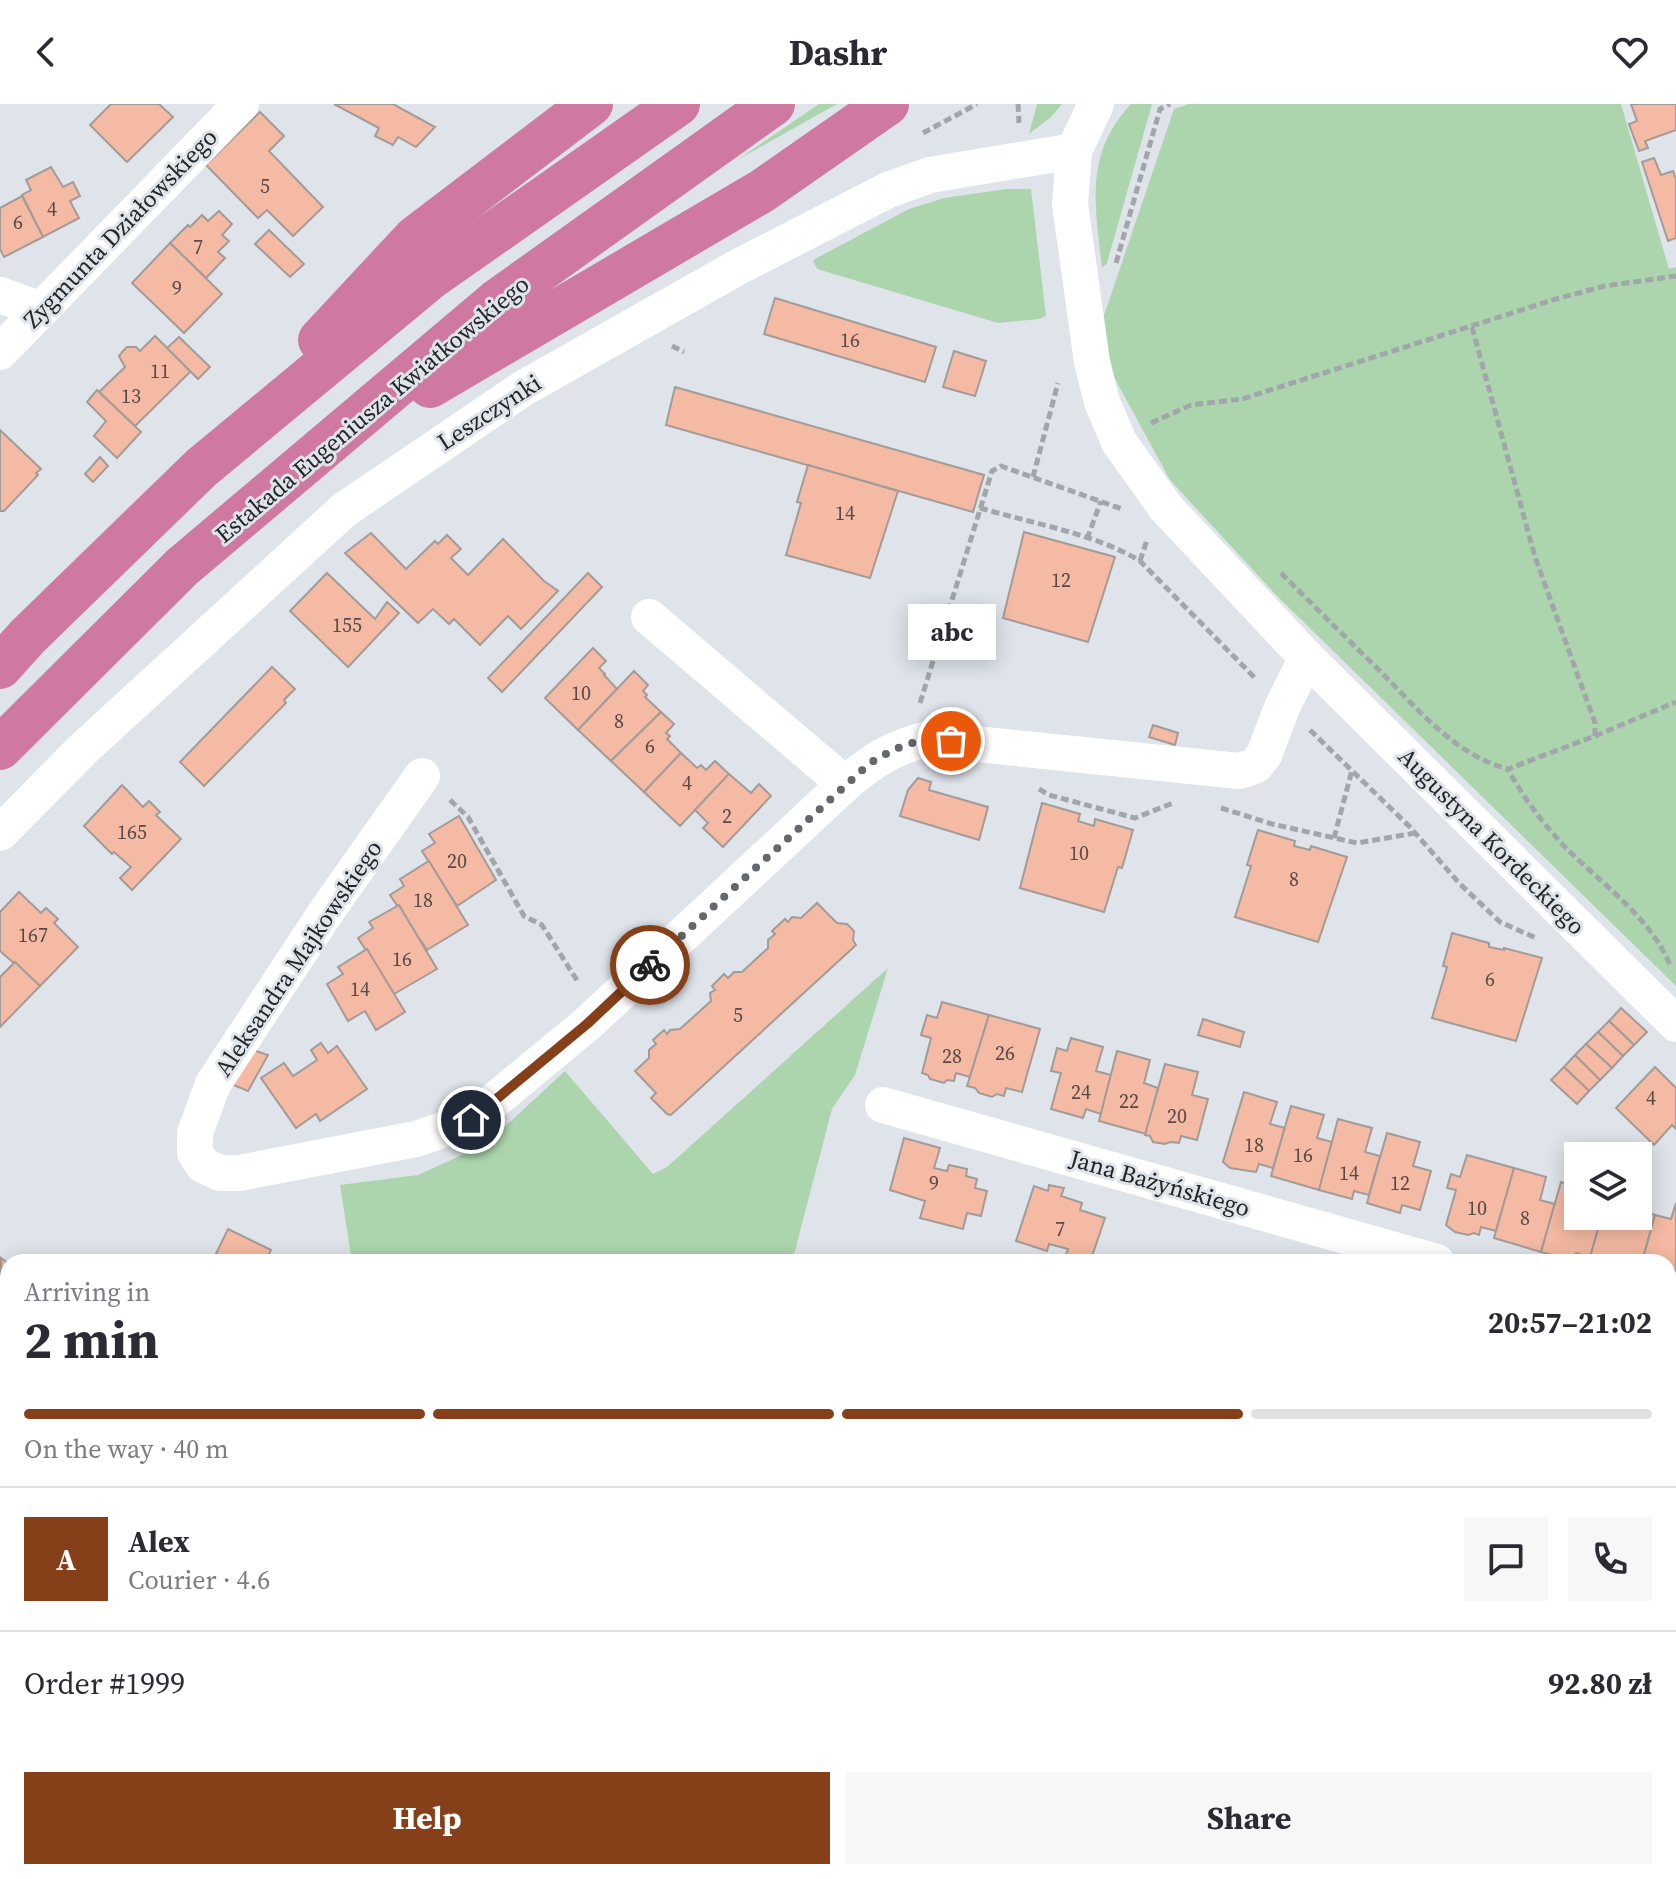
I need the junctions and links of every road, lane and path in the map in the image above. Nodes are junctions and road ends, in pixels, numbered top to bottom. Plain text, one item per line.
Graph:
1 (241, 104) edge
2 (591, 104) edge
3 (678, 104) edge
4 (773, 104) edge
5 (887, 104) edge
6 (977, 104) edge
7 (1096, 104) edge
8 (1170, 104) edge
9 (923, 133) dead end
10 (1074, 151) junction
11 (1114, 270) dead end
12 (1676, 276) edge
13 (0, 295) edge
14 (41, 310) junction
15 (1472, 327) junction
16 (0, 352) edge
17 (1060, 374) dead end
18 (1119, 442) junction
19 (331, 444) junction
20 (201, 468) junction
21 (1033, 477) junction
22 (1101, 501) junction
23 (980, 508) junction
24 (1130, 515) dead end
25 (1087, 539) junction
26 (1144, 551) dead end
27 (1140, 561) junction
28 (1278, 570) dead end
29 (649, 617) dead end
30 (1307, 658) junction
31 (0, 667) edge
32 (1676, 702) edge
33 (919, 705) dead end
34 (1283, 705) junction
35 (1595, 736) junction
36 (0, 748) edge
37 (1508, 769) junction
38 (1352, 770) junction
39 (422, 776) joint
40 (845, 784) junction
41 (1036, 788) dead end
42 (1186, 798) dead end
43 (1215, 806) dead end
44 (0, 833) edge
45 (1416, 833) junction
46 (1334, 838) junction
47 (1538, 939) dead end
48 (1669, 994) edge
49 (598, 1013) junction
50 (883, 1105) dead end
51 (1409, 1254) edge

1 - 14 street, Zygmunta Działowskiego
2 - 20 highway
3 - 20 highway
4 - 19 highway, Estakada Eugeniusza Kwiatkowskiego
5 - 19 highway
6 - 9 path
7 - 10 street, Augustyna Kordeckiego
8 - 11 path
10 - 18 street, Augustyna Kordeckiego
10 - 44 street, Leszczynki
12 - 15 path
13 - 14 street
14 - 16 street, Zygmunta Działowskiego
15 - 18 path
15 - 35 path
17 - 21 path
18 - 30 street, Augustyna Kordeckiego
19 - 36 highway, Estakada Eugeniusza Kwiatkowskiego
20 - 31 highway
21 - 22 path
21 - 23 path
22 - 24 path
22 - 25 path
23 - 25 path
23 - 33 path
25 - 27 path
26 - 27 path
27 - 34 path
28 - 37 path
29 - 40 street
30 - 34 street
30 - 48 street, Augustyna Kordeckiego
32 - 35 path
34 - 38 path
34 - 40 street
35 - 37 path
37 - 48 path
38 - 45 path
38 - 46 path
39 - 49 path
39 - 49 street, Aleksandra Majkowskiego
40 - 49 street, Aleksandra Majkowskiego
41 - 42 path
43 - 46 path
45 - 46 path
45 - 47 path
50 - 51 street, Jana Bażyńskiego

